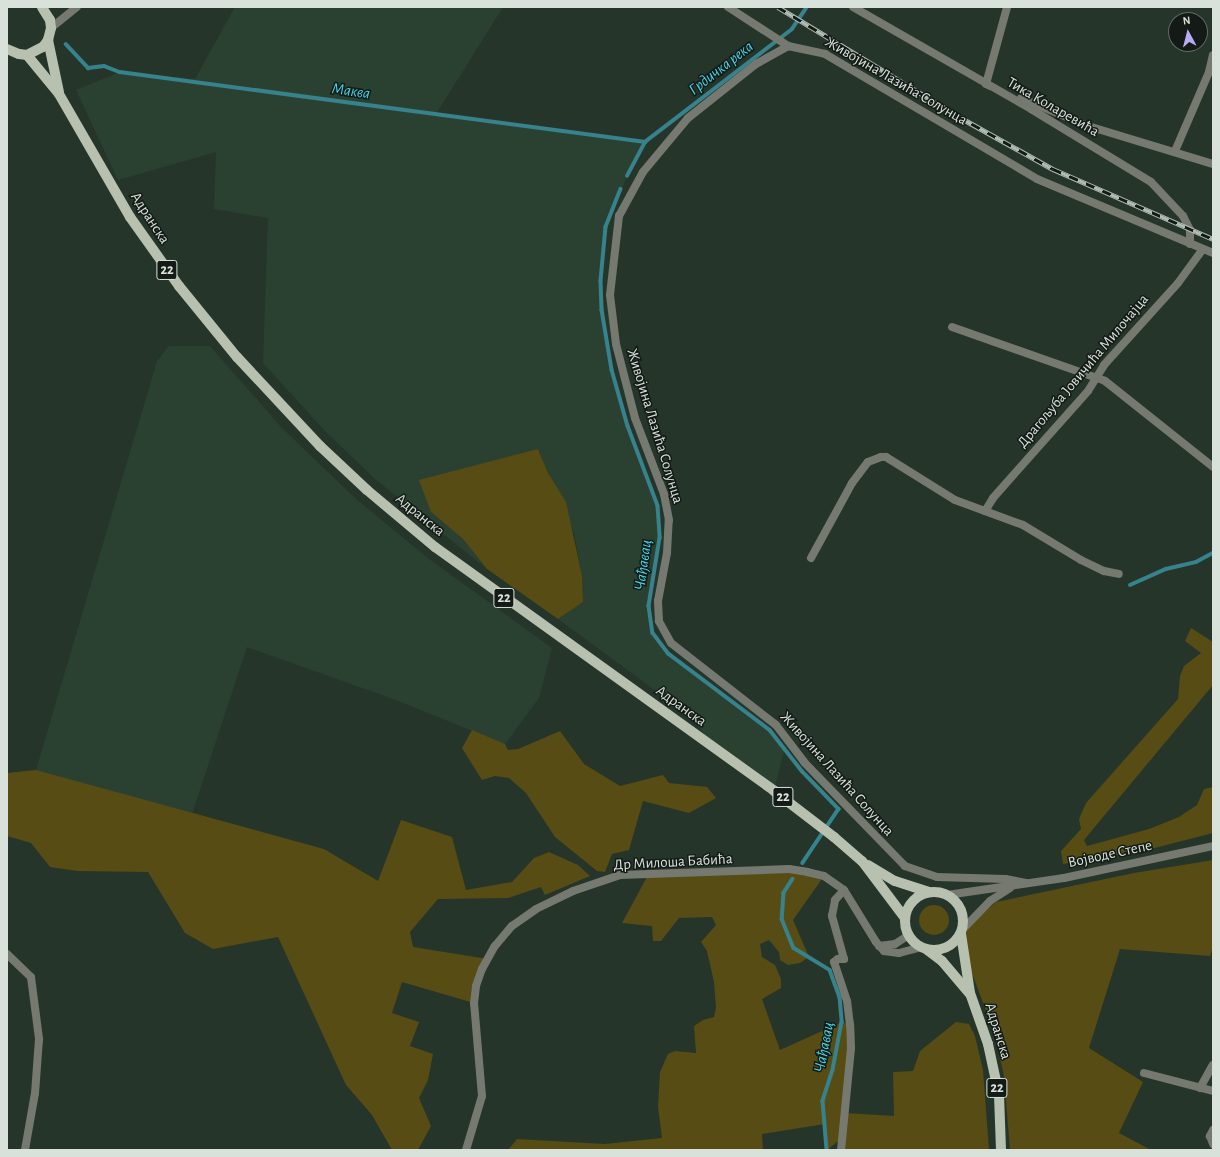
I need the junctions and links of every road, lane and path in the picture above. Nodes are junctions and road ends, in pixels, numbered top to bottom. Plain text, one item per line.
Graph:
1 (42, 7) edge
2 (77, 7) edge
3 (728, 7) edge
4 (853, 7) edge
5 (1007, 7) edge
6 (52, 28) junction
7 (48, 40) junction
8 (786, 44) junction
9 (7, 49) edge
10 (27, 54) junction
11 (1213, 55) edge
12 (986, 84) junction
13 (59, 94) junction
14 (1175, 151) junction
15 (1213, 164) edge
16 (1190, 244) junction
17 (1203, 249) junction
18 (1213, 253) edge
19 (952, 327) dead end
20 (1097, 378) junction
21 (1213, 467) edge
22 (985, 511) junction
23 (811, 558) dead end
24 (1119, 574) dead end
25 (1213, 846) edge
26 (862, 861) junction
27 (1029, 884) junction
28 (1013, 886) junction
29 (844, 890) junction
30 (929, 892) junction
31 (947, 895) junction
32 (905, 918) junction
33 (962, 932) junction
34 (909, 935) junction
35 (879, 946) junction
36 (923, 948) junction
37 (7, 954) edge
38 (970, 993) junction
39 (1213, 1065) edge
40 (1144, 1073) dead end
41 (1200, 1088) junction
42 (1213, 1091) edge
43 (1213, 1130) edge
44 (1213, 1144) edge
45 (25, 1150) edge
46 (466, 1150) edge
47 (841, 1150) edge
48 (1001, 1150) edge

1 - 6 main road
2 - 6 street
3 - 8 street
4 - 12 street, Тика Коларевића
5 - 12 street
6 - 7 main road, 22
7 - 10 main road
7 - 13 main road, Адранска / 22
8 - 16 street, Живојина Лазића Солунца
8 - 27 street, Живојина Лазића Солунца
9 - 10 main road
10 - 13 main road, Адранска / 22
11 - 14 street
12 - 14 street
12 - 16 street, Тика Коларевића
13 - 26 main road, Адранска / 22
14 - 15 street
16 - 17 street
17 - 18 street
17 - 20 street, Драгољуба Јовичића Милочајца
19 - 20 street
20 - 21 street
20 - 22 street, Драгољуба Јовичића Милочајца
22 - 23 street
22 - 24 street
25 - 27 street, Војводе Степе
26 - 30 main road, Адранска / 22
26 - 32 main road, Адранска / 22
27 - 28 street, Војводе Степе
28 - 31 street, Војводе Степе
28 - 33 street, Војводе Степе
29 - 35 street, Др Милоша Бабића
29 - 46 street, Др Милоша Бабића
29 - 47 street
30 - 31 main road, 22
30 - 32 main road
31 - 33 main road, 22
32 - 34 main road, 22
33 - 36 main road
33 - 38 main road, Адранска / 22
34 - 35 street
34 - 36 main road, 22
35 - 36 street
36 - 38 main road, Адранска / 22
37 - 45 street
38 - 48 main road, Адранска / 22
39 - 41 street
40 - 41 street
41 - 42 street
43 - 44 street

